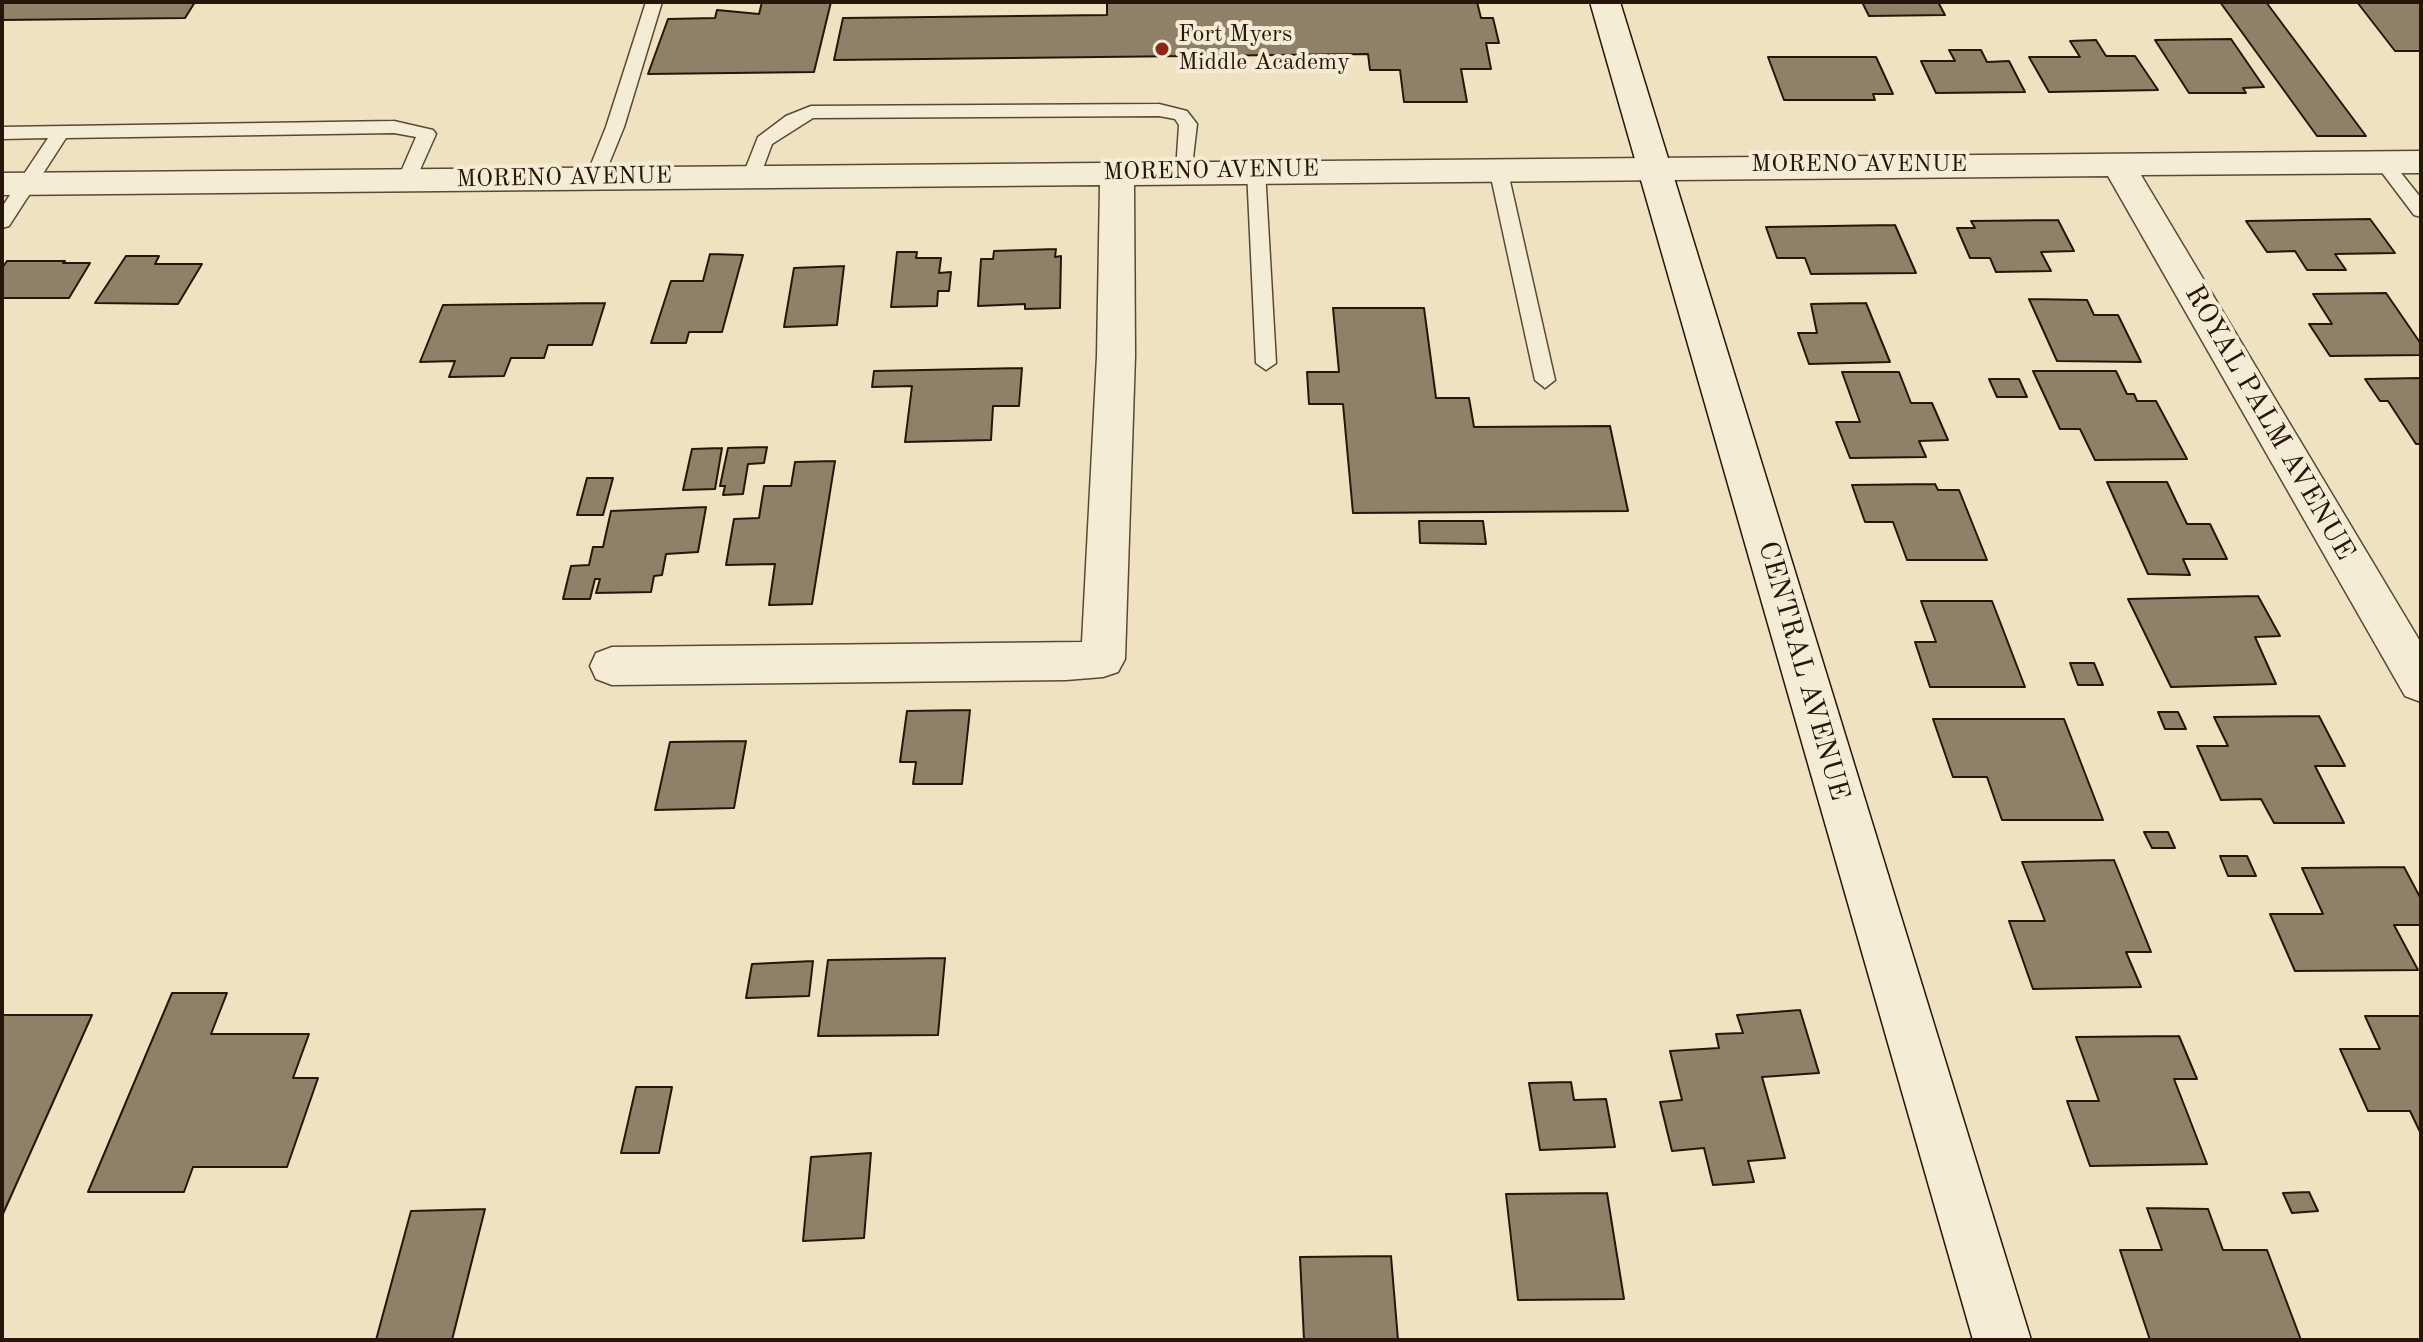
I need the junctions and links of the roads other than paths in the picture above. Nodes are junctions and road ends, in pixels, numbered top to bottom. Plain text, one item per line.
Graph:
1 (654, 2) edge
2 (1605, 2) edge
3 (61, 132) junction
4 (2, 133) edge
5 (2383, 162) junction
6 (2421, 162) edge
7 (2117, 163) junction
8 (1655, 166) junction
9 (1498, 168) junction
10 (1256, 170) junction
11 (1185, 171) junction
12 (1117, 173) junction
13 (752, 175) junction
14 (595, 177) junction
15 (406, 181) junction
16 (16, 184) edge
17 (2421, 211) edge
18 (2, 222) edge
19 (1266, 363) dead end
20 (1545, 380) dead end
21 (612, 666) dead end
22 (2421, 683) edge
23 (2002, 1340) edge

1 - 14 lane
2 - 8 street, CENTRAL AVENUE
3 - 4 lane
3 - 15 lane
3 - 16 lane
5 - 6 street, MORENO AVENUE
5 - 7 street, MORENO AVENUE
5 - 17 lane
7 - 8 street, MORENO AVENUE
7 - 22 street, ROYAL PALM AVENUE
8 - 9 street, MORENO AVENUE
8 - 23 street, CENTRAL AVENUE
9 - 10 street, MORENO AVENUE
9 - 20 lane
10 - 11 street, MORENO AVENUE
10 - 19 lane
11 - 12 street, MORENO AVENUE
11 - 13 lane
12 - 13 street, MORENO AVENUE
12 - 21 street
13 - 14 street, MORENO AVENUE
14 - 15 street, MORENO AVENUE
15 - 16 street, MORENO AVENUE
16 - 18 lane

